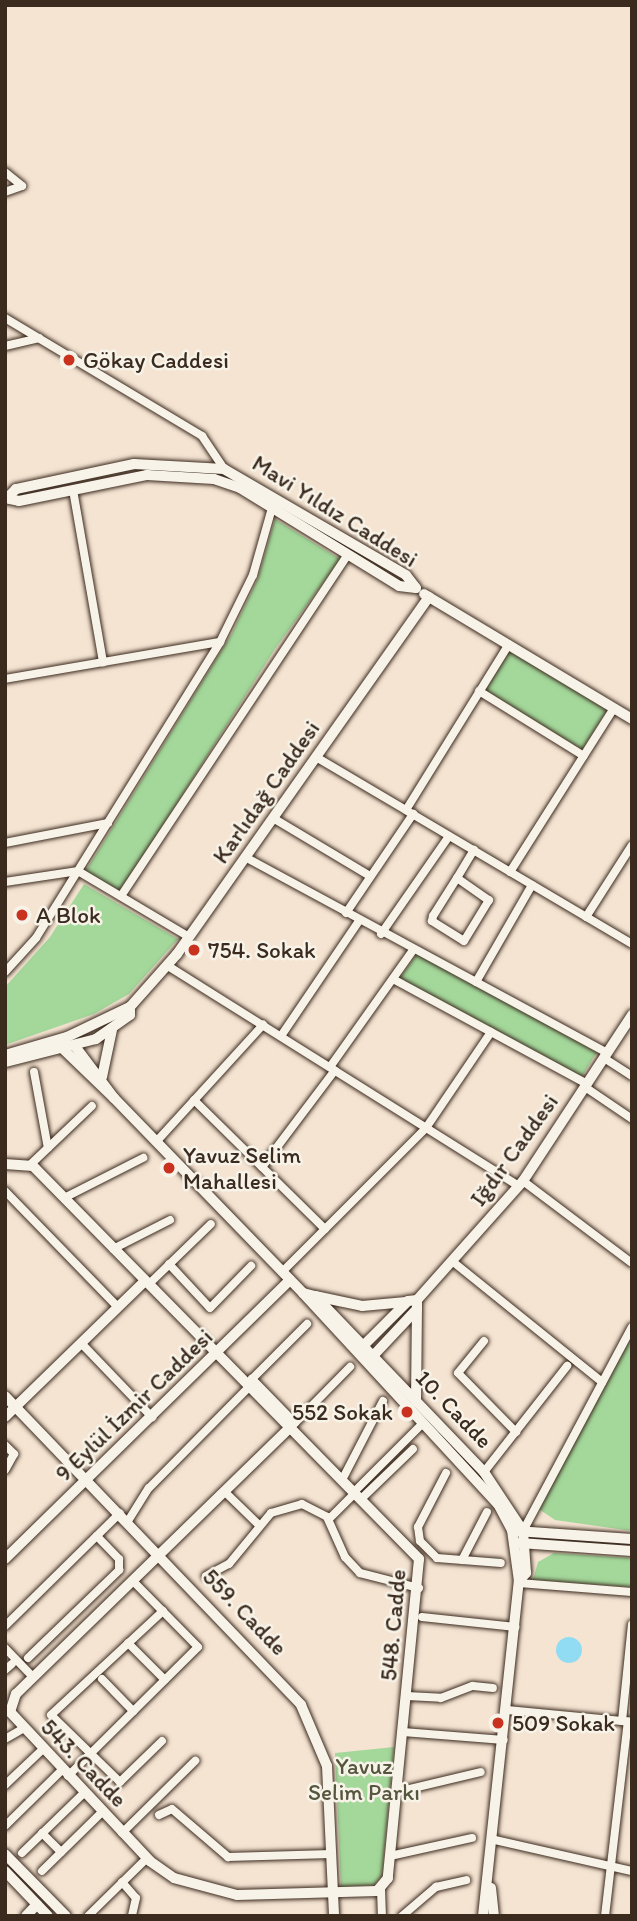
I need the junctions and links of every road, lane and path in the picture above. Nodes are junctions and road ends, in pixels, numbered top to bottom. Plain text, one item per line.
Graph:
1 (5, 172) edge
2 (5, 192) edge
3 (5, 318) edge
4 (40, 338) junction
5 (5, 346) edge
6 (224, 469) junction
7 (201, 471) junction
8 (73, 490) junction
9 (6, 498) edge
10 (272, 508) junction
11 (348, 554) junction
12 (416, 589) junction
13 (429, 597) junction
14 (220, 642) junction
15 (509, 643) junction
16 (103, 662) junction
17 (5, 679) edge
18 (480, 691) junction
19 (614, 708) junction
20 (632, 719) edge
21 (584, 756) junction
22 (316, 757) junction
23 (410, 812) junction
24 (273, 818) junction
25 (108, 823) junction
26 (449, 836) junction
27 (5, 843) edge
28 (632, 845) edge
29 (474, 850) junction
30 (245, 857) junction
31 (78, 871) junction
32 (510, 872) junction
33 (370, 876) junction
34 (457, 878) junction
35 (5, 882) edge
36 (532, 885) junction
37 (121, 896) junction
38 (346, 913) junction
39 (586, 917) junction
40 (359, 921) junction
41 (381, 934) junction
42 (189, 937) junction
43 (632, 944) edge
44 (413, 950) junction
45 (168, 966) junction
46 (5, 972) edge
47 (393, 979) junction
48 (476, 982) junction
49 (130, 1007) junction
50 (632, 1014) edge
51 (263, 1025) junction
52 (112, 1030) junction
53 (491, 1032) junction
54 (281, 1036) junction
55 (67, 1037) junction
56 (55, 1041) junction
57 (70, 1049) junction
58 (5, 1055) edge
59 (605, 1055) junction
60 (5, 1062) edge
61 (333, 1069) junction
62 (34, 1072) dead end
63 (632, 1076) edge
64 (102, 1077) junction
65 (586, 1085) junction
66 (114, 1098) junction
67 (194, 1100) junction
68 (92, 1106) dead end
69 (632, 1119) edge
70 (426, 1128) junction
71 (156, 1142) junction
72 (48, 1148) junction
73 (143, 1158) dead end
74 (5, 1164) edge
75 (31, 1164) junction
76 (262, 1167) junction
77 (521, 1183) junction
78 (5, 1191) edge
79 (64, 1198) junction
80 (170, 1220) dead end
81 (211, 1224) dead end
82 (325, 1229) junction
83 (113, 1249) junction
84 (453, 1261) junction
85 (632, 1263) edge
86 (169, 1264) junction
87 (251, 1266) dead end
88 (286, 1276) junction
89 (147, 1282) junction
90 (309, 1295) junction
91 (414, 1303) junction
92 (118, 1307) junction
93 (307, 1324) dead end
94 (632, 1327) edge
95 (484, 1341) dead end
96 (80, 1343) junction
97 (360, 1350) junction
98 (216, 1354) junction
99 (369, 1360) junction
100 (567, 1366) dead end
101 (350, 1367) dead end
102 (602, 1382) junction
103 (249, 1387) junction
104 (5, 1396) edge
105 (383, 1401) dead end
106 (416, 1401) junction
107 (16, 1406) junction
108 (5, 1417) edge
109 (152, 1417) junction
110 (423, 1423) junction
111 (293, 1425) junction
112 (516, 1432) junction
113 (5, 1445) edge
114 (413, 1449) dead end
115 (5, 1470) edge
116 (484, 1472) junction
117 (446, 1473) dead end
118 (87, 1479) junction
119 (342, 1480) junction
120 (225, 1492) junction
121 (356, 1496) junction
122 (487, 1512) dead end
123 (124, 1517) junction
124 (328, 1519) junction
125 (258, 1524) junction
126 (517, 1531) junction
127 (97, 1536) junction
128 (632, 1539) edge
129 (519, 1543) junction
130 (416, 1545) junction
131 (632, 1551) edge
132 (160, 1555) junction
133 (5, 1559) edge
134 (462, 1560) junction
135 (502, 1563) dead end
136 (206, 1576) dead end
137 (133, 1581) junction
138 (519, 1582) junction
139 (418, 1588) junction
140 (632, 1592) edge
141 (163, 1611) junction
142 (422, 1617) dead end
143 (632, 1625) edge
144 (5, 1626) edge
145 (515, 1627) junction
146 (128, 1643) junction
147 (5, 1648) edge
148 (28, 1657) dead end
149 (33, 1678) junction
150 (102, 1679) dead end
151 (165, 1680) junction
152 (493, 1688) dead end
153 (407, 1696) junction
154 (8, 1707) edge
155 (507, 1710) junction
156 (133, 1711) junction
157 (627, 1721) edge
158 (22, 1729) junction
159 (403, 1732) junction
160 (5, 1739) edge
161 (504, 1740) junction
162 (162, 1741) dead end
163 (42, 1750) junction
164 (92, 1752) junction
165 (195, 1761) dead end
166 (481, 1772) dead end
167 (65, 1773) junction
168 (5, 1785) edge
169 (397, 1792) junction
170 (84, 1793) junction
171 (102, 1812) junction
172 (159, 1815) dead end
173 (5, 1826) edge
174 (42, 1833) junction
175 (122, 1833) junction
176 (472, 1838) dead end
177 (495, 1840) junction
178 (61, 1852) junction
179 (22, 1853) dead end
180 (5, 1854) edge
181 (331, 1854) junction
182 (390, 1856) junction
183 (147, 1858) junction
184 (610, 1866) junction
185 (5, 1871) edge
186 (42, 1871) dead end
187 (632, 1871) edge
188 (466, 1880) dead end
189 (122, 1882) junction
190 (491, 1888) junction
191 (381, 1889) junction
192 (334, 1894) junction
193 (37, 1904) junction
194 (26, 1916) edge
195 (48, 1916) edge
196 (65, 1916) edge
197 (88, 1916) edge
198 (132, 1916) edge
199 (334, 1916) edge
200 (382, 1916) edge
201 (402, 1916) edge
202 (483, 1916) edge
203 (494, 1916) edge
204 (605, 1916) edge

1 - 2 street
3 - 4 street
4 - 5 street
4 - 6 street
6 - 7 main road, Mavi Yıldız Caddesi
6 - 12 main road, Mavi Yıldız Caddesi
7 - 8 main road, Mavi Yıldız Caddesi
7 - 9 main road, Mavi Yıldız Caddesi
7 - 10 main road, Mavi Yıldız Caddesi
8 - 9 main road, Mavi Yıldız Caddesi
8 - 16 street
10 - 11 main road, Mavi Yıldız Caddesi
10 - 14 street
11 - 12 main road, Mavi Yıldız Caddesi
11 - 37 street
12 - 13 main road
13 - 15 main road
13 - 22 main road, Karlıdağ Caddesi
14 - 16 street
14 - 25 street
15 - 18 street
15 - 19 main road
16 - 17 street
18 - 21 street
18 - 23 street
19 - 20 main road
19 - 21 street
21 - 32 street
22 - 23 street
22 - 24 main road, Karlıdağ Caddesi
23 - 26 street
23 - 33 street
24 - 30 main road, Karlıdağ Caddesi
24 - 33 street
25 - 27 street
25 - 31 street
26 - 29 street
26 - 41 street
28 - 39 street
29 - 32 street
29 - 34 street
30 - 38 street
30 - 42 main road, Karlıdağ Caddesi
31 - 35 street
31 - 37 street
31 - 46 street
32 - 36 street
33 - 38 street
34 - 34 street
36 - 39 street
36 - 48 street
37 - 42 street
38 - 40 street
39 - 43 street
40 - 41 street
40 - 54 street
41 - 44 street
42 - 45 main road, Karlıdağ Caddesi
44 - 47 street
44 - 48 street
45 - 49 main road, Karlıdağ Caddesi
45 - 51 street
47 - 53 street
47 - 61 street
48 - 59 street
49 - 52 main road, Karlıdağ Caddesi
49 - 55 main road, Karlıdağ Caddesi
50 - 59 main road, Iğdır Caddesi
51 - 54 street
51 - 67 street
52 - 57 main road, Karlıdağ Caddesi
52 - 64 main road
53 - 65 street
53 - 70 street
54 - 61 street
55 - 56 main road, Karlıdağ Caddesi
55 - 57 main road, 10. Cadde
56 - 57 main road, 10. Cadde
56 - 58 main road, Karlıdağ Caddesi
57 - 60 main road, Karlıdağ Caddesi
57 - 64 main road, 10. Cadde
57 - 66 main road, 10. Cadde
59 - 63 street
59 - 65 main road, Iğdır Caddesi
61 - 70 street
61 - 76 street
62 - 72 street
64 - 66 main road, 10. Cadde
65 - 69 street
65 - 77 main road, Iğdır Caddesi
66 - 71 main road, 10. Cadde
67 - 71 street
67 - 76 street
68 - 72 street
70 - 77 street
70 - 82 street
71 - 88 main road, 10. Cadde
72 - 75 street
73 - 79 street
74 - 75 main road
75 - 79 main road, 548. Cadde
76 - 82 street
77 - 84 main road, Iğdır Caddesi
77 - 85 street
78 - 92 street
79 - 83 main road, 548. Cadde
80 - 83 street
81 - 86 street
82 - 88 street
83 - 89 main road, 548. Cadde
84 - 91 main road, Iğdır Caddesi
84 - 102 street
86 - 87 street
86 - 89 street
88 - 90 main road, 10. Cadde
88 - 98 main road, 9 Eylül İzmir Caddesi
89 - 92 main road
89 - 98 main road, 548. Cadde
90 - 91 main road
90 - 97 main road, 10. Cadde
91 - 97 main road, Iğdır Caddesi
91 - 99 main road, Iğdır Caddesi
91 - 106 main road
92 - 96 main road
93 - 111 street
94 - 102 street
95 - 112 street
96 - 107 main road
96 - 109 street
97 - 99 main road, 10. Cadde
98 - 103 main road, 548. Cadde
98 - 109 main road, 9 Eylül İzmir Caddesi
99 - 106 main road, 10. Cadde
99 - 110 main road, 10. Cadde
100 - 112 street
101 - 111 street
102 - 126 street
103 - 111 main road, 548. Cadde
103 - 123 street
104 - 107 main road, 559. Cadde
105 - 119 street
106 - 116 main road, 10. Cadde
107 - 108 main road
107 - 118 main road, 559. Cadde
109 - 118 main road, 9 Eylül İzmir Caddesi
110 - 121 street
110 - 126 main road, 10. Cadde
111 - 119 main road, 548. Cadde
111 - 120 main road, 543. Cadde
112 - 116 street
113 - 115 street
114 - 121 street
116 - 126 main road, 10. Cadde
117 - 130 street
118 - 123 main road, 559. Cadde
118 - 133 main road, 9 Eylül İzmir Caddesi
119 - 121 main road, 548. Cadde
120 - 125 street
120 - 132 main road, 543. Cadde
121 - 124 street
121 - 130 main road, 548. Cadde
122 - 134 street
123 - 127 street
123 - 132 main road, 559. Cadde
124 - 125 street
124 - 139 street
125 - 136 street
126 - 128 main road
126 - 129 main road, 10. Cadde
127 - 144 street
127 - 148 street
129 - 131 main road
129 - 138 main road, 10. Cadde
130 - 134 street
130 - 139 main road, 548. Cadde
132 - 137 main road, 543. Cadde
132 - 181 main road, 559. Cadde
134 - 135 street
137 - 141 street
137 - 149 main road, 543. Cadde
138 - 140 street
138 - 145 main road, 10. Cadde
139 - 153 main road, 548. Cadde
141 - 146 street
141 - 151 street
142 - 145 street
143 - 157 street
145 - 155 main road, 10. Cadde
146 - 151 street
146 - 164 street
147 - 149 street
149 - 154 main road, 543. Cadde
150 - 156 street
151 - 156 street
152 - 153 street
153 - 159 main road, 548. Cadde
154 - 158 main road, 543. Cadde
155 - 157 street
155 - 161 main road, 10. Cadde
156 - 164 street
157 - 184 street
158 - 160 street
158 - 163 main road, 543. Cadde
159 - 161 street
159 - 169 main road, 548. Cadde
161 - 177 main road, 10. Cadde
162 - 164 street
163 - 167 main road, 543. Cadde
163 - 168 street
164 - 167 street
165 - 175 street
166 - 169 street
167 - 170 main road, 543. Cadde
167 - 173 street
169 - 182 main road, 548. Cadde
170 - 171 main road, 543. Cadde
170 - 174 street
171 - 175 main road, 543. Cadde
171 - 178 street
172 - 181 street
174 - 178 street
174 - 179 street
175 - 183 main road, 543. Cadde
176 - 182 street
177 - 184 street
177 - 190 main road, 10. Cadde
178 - 186 street
180 - 196 main road
181 - 192 main road, 559. Cadde
182 - 191 main road, 548. Cadde
183 - 189 street
183 - 192 main road, 543. Cadde
184 - 187 street
184 - 204 street
185 - 193 main road
188 - 201 street
189 - 197 street
189 - 198 street
190 - 202 main road, 10. Cadde
190 - 203 main road, 10. Cadde
191 - 192 main road
191 - 200 street
192 - 199 main road, 559. Cadde
193 - 194 main road
193 - 195 main road

